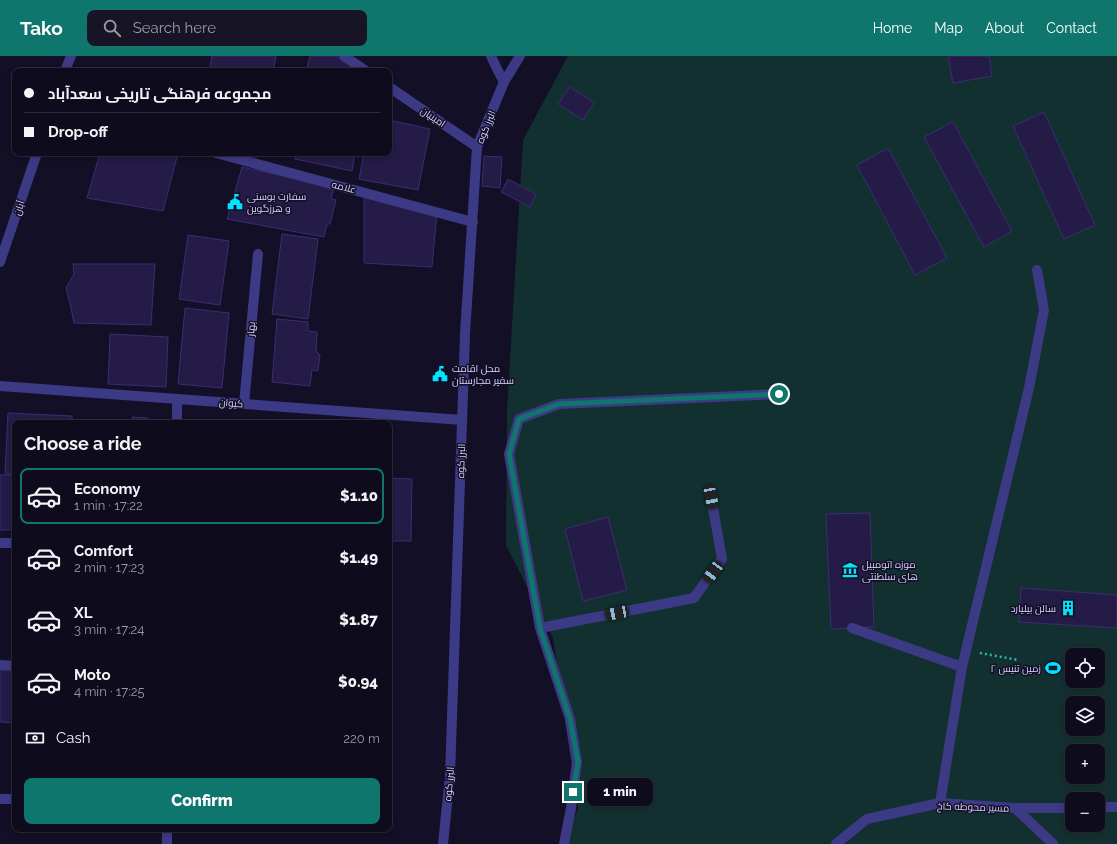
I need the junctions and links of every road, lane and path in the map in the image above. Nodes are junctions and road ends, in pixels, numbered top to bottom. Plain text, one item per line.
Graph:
1 (71, 56) edge
2 (344, 56) edge
3 (492, 56) edge
4 (520, 56) edge
5 (67, 68) edge
6 (362, 68) edge
7 (504, 82) junction
8 (392, 89) edge
9 (477, 147) junction
10 (36, 156) edge
11 (227, 156) edge
12 (473, 222) junction
13 (258, 254) dead end
14 (0, 262) edge
15 (1036, 270) dead end
16 (0, 386) edge
17 (779, 394) dead end
18 (177, 399) junction
19 (244, 404) junction
20 (177, 420) edge
21 (462, 420) junction
22 (711, 497) dead end
23 (0, 543) edge
24 (12, 543) edge
25 (540, 628) junction
26 (852, 628) dead end
27 (966, 650) junction
28 (1018, 660) dead end
29 (0, 665) edge
30 (12, 666) edge
31 (962, 667) junction
32 (0, 799) edge
33 (12, 799) edge
34 (940, 803) junction
35 (1105, 807) edge
36 (1117, 807) edge
37 (1015, 808) junction
38 (1065, 808) edge
39 (167, 832) edge
40 (167, 844) edge
41 (443, 844) edge
42 (564, 844) edge
43 (836, 844) edge
44 (1053, 844) edge

1 - 5 street
2 - 6 street
3 - 7 street
4 - 7 street, البرز کوه
7 - 9 street, البرز کوه
8 - 9 street, امینیان
9 - 12 street, البرز کوه
10 - 14 street, آبان
11 - 12 street, علامه
12 - 21 street, البرز کوه
13 - 19 street, بهار
15 - 27 street
16 - 18 street, کیوان
17 - 25 street
18 - 19 street, کیوان
18 - 20 street
19 - 21 street, کیوان
21 - 41 street, البرز کوه
22 - 25 street
23 - 24 street
25 - 42 street
26 - 31 street
27 - 28 path
27 - 31 street
29 - 30 street
31 - 34 street
32 - 33 street
34 - 37 street, مسیر محوطه کاخ
34 - 43 street, مسیر محوطه کاخ
35 - 36 street
37 - 38 street, مسیر محوطه کاخ
37 - 44 street
39 - 40 street

